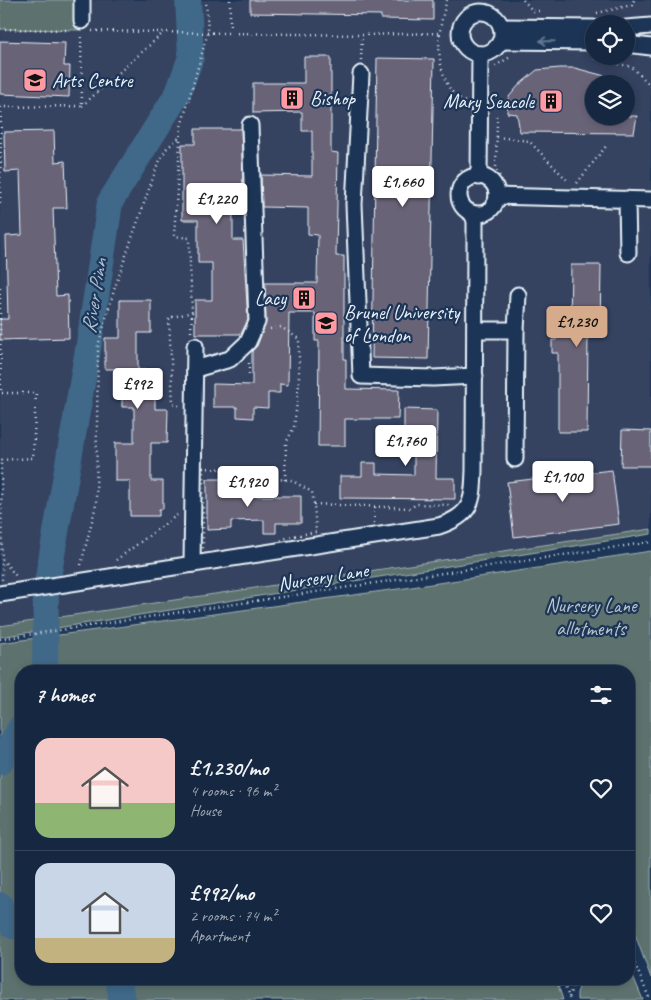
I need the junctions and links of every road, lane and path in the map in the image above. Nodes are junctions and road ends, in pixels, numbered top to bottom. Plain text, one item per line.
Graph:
1 (82, 0) edge
2 (206, 0) edge
3 (230, 0) edge
4 (447, 0) edge
5 (523, 0) edge
6 (634, 0) edge
7 (480, 6) edge
8 (542, 11) dead end
9 (608, 15) edge
10 (585, 21) edge
11 (81, 26) joint
12 (651, 26) edge
13 (635, 27) edge
14 (208, 32) junction
15 (230, 33) junction
16 (438, 33) junction
17 (501, 34) junction
18 (362, 35) junction
19 (585, 41) edge
20 (635, 45) edge
21 (651, 47) edge
22 (517, 53) dead end
23 (480, 54) junction
24 (362, 56) dead end
25 (624, 65) edge
26 (491, 69) dead end
27 (361, 74) dead end
28 (651, 86) edge
29 (466, 103) dead end
30 (82, 106) junction
31 (0, 107) edge
32 (493, 110) dead end
33 (0, 118) edge
34 (250, 125) dead end
35 (181, 137) junction
36 (497, 137) junction
37 (607, 145) dead end
38 (463, 161) dead end
39 (0, 167) edge
40 (479, 177) junction
41 (501, 192) junction
42 (627, 199) junction
43 (651, 200) edge
44 (0, 203) edge
45 (473, 214) junction
46 (628, 253) dead end
47 (0, 288) edge
48 (518, 295) dead end
49 (192, 312) junction
50 (0, 319) edge
51 (266, 330) dead end
52 (475, 330) junction
53 (516, 330) junction
54 (193, 341) joint
55 (249, 356) dead end
56 (195, 369) junction
57 (248, 374) dead end
58 (475, 376) junction
59 (182, 408) dead end
60 (515, 458) dead end
61 (285, 480) junction
62 (314, 504) junction
63 (455, 505) dead end
64 (178, 506) dead end
65 (375, 507) junction
66 (374, 530) dead end
67 (651, 542) edge
68 (2, 559) junction
69 (115, 561) dead end
70 (90, 564) dead end
71 (192, 564) junction
72 (81, 565) junction
73 (76, 570) dead end
74 (23, 584) junction
75 (1, 590) edge
76 (0, 640) edge
77 (636, 967) edge
78 (564, 985) edge
79 (574, 985) edge
80 (569, 999) edge
81 (650, 1000) edge

1 - 11 street
2 - 14 path
3 - 15 path
4 - 16 path
5 - 8 path
6 - 9 path
7 - 17 street
7 - 23 street
10 - 17 street
11 - 30 path
12 - 13 street
14 - 15 path
14 - 30 path
14 - 35 path
15 - 18 path
16 - 18 path
16 - 29 path
19 -> 17 street
17 - 23 street
18 - 24 path
20 - 21 street
22 - 26 path
23 - 40 street
25 - 28 path
27 - 58 street
30 - 31 path
31 - 33 path
32 - 36 path
33 - 39 path
34 - 56 street
35 - 49 path
35 - 72 path
36 - 37 path
36 - 41 path
38 - 45 path
39 - 44 path
40 - 41 street
40 - 45 street
41 - 42 street
41 - 45 street
42 - 43 street
42 - 46 street
45 - 52 street
47 - 50 path
48 - 53 street
49 - 54 path
49 - 59 path
50 - 68 path
51 - 61 path
52 - 53 street
52 - 58 street
53 - 60 street
54 - 56 street
55 - 57 path
56 - 71 street
58 - 71 street
61 - 62 path
61 - 62 path
62 - 65 path
63 - 65 path
64 - 69 path
65 - 66 path
67 - 76 path, Nursery Lane
68 - 74 path
68 - 75 path
70 - 72 path
71 - 74 street
72 - 73 path
74 - 75 street
77 - 81 path
78 - 80 path
79 - 80 path

